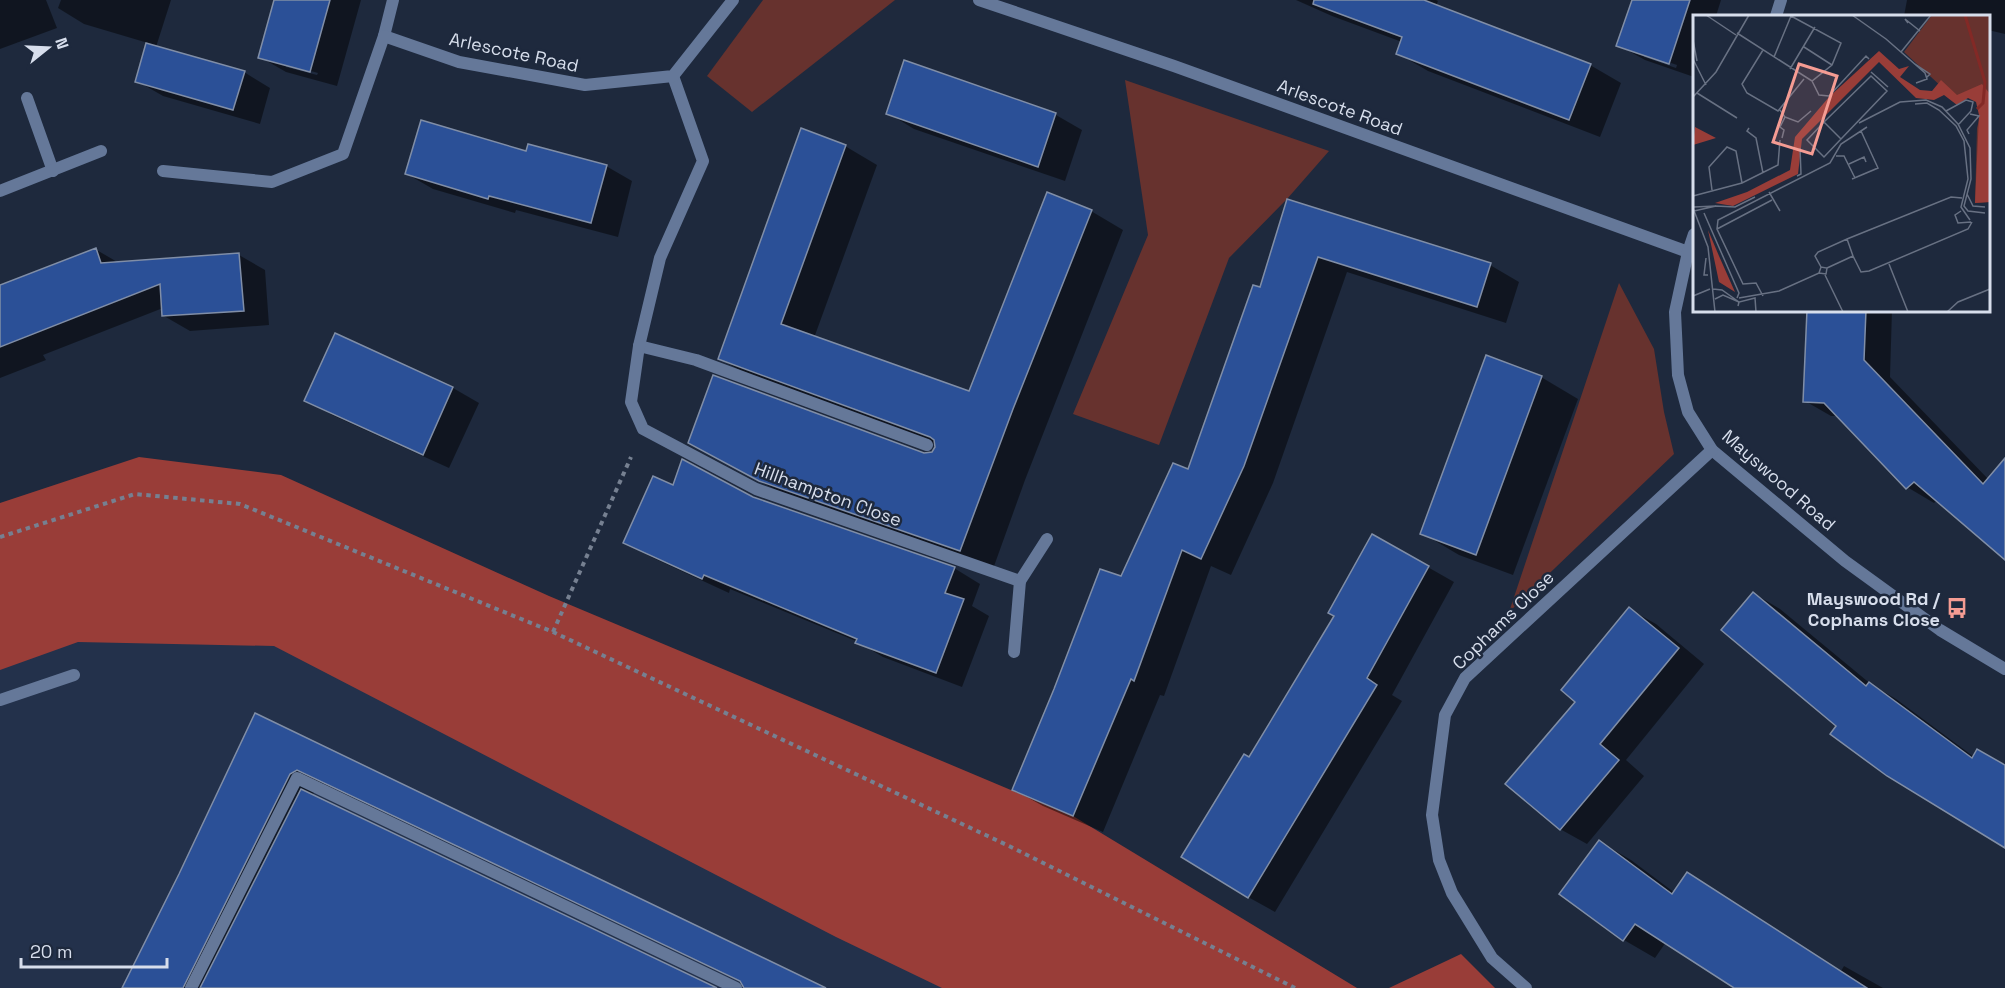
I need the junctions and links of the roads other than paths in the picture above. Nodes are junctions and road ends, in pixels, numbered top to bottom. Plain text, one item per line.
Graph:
1 (393, 0) edge
2 (733, 0) edge
3 (979, 0) edge
4 (1781, 0) edge
5 (1776, 15) edge
6 (384, 36) junction
7 (673, 76) junction
8 (27, 98) dead end
9 (101, 151) dead end
10 (53, 171) junction
11 (163, 171) dead end
12 (0, 191) edge
13 (1693, 239) edge
14 (1688, 252) junction
15 (639, 346) junction
16 (927, 446) dead end
17 (1712, 450) junction
18 (1047, 538) dead end
19 (1020, 581) junction
20 (1014, 652) dead end
21 (2005, 669) edge
22 (74, 675) dead end
23 (0, 700) edge
24 (191, 988) edge
25 (736, 988) edge
26 (1526, 988) edge

1 - 6 street
2 - 7 street
3 - 14 street, Arlescote Road
4 - 5 street
6 - 7 street, Arlescote Road
6 - 11 street
7 - 15 street
8 - 10 street
9 - 10 street
10 - 12 street
13 - 14 street, Mayswood Road
14 - 17 street, Mayswood Road
15 - 16 street
15 - 19 street, Hillhampton Close
17 - 21 street, Mayswood Road
17 - 26 street, Cophams Close
18 - 19 street
19 - 20 street
22 - 23 street
24 - 25 street

